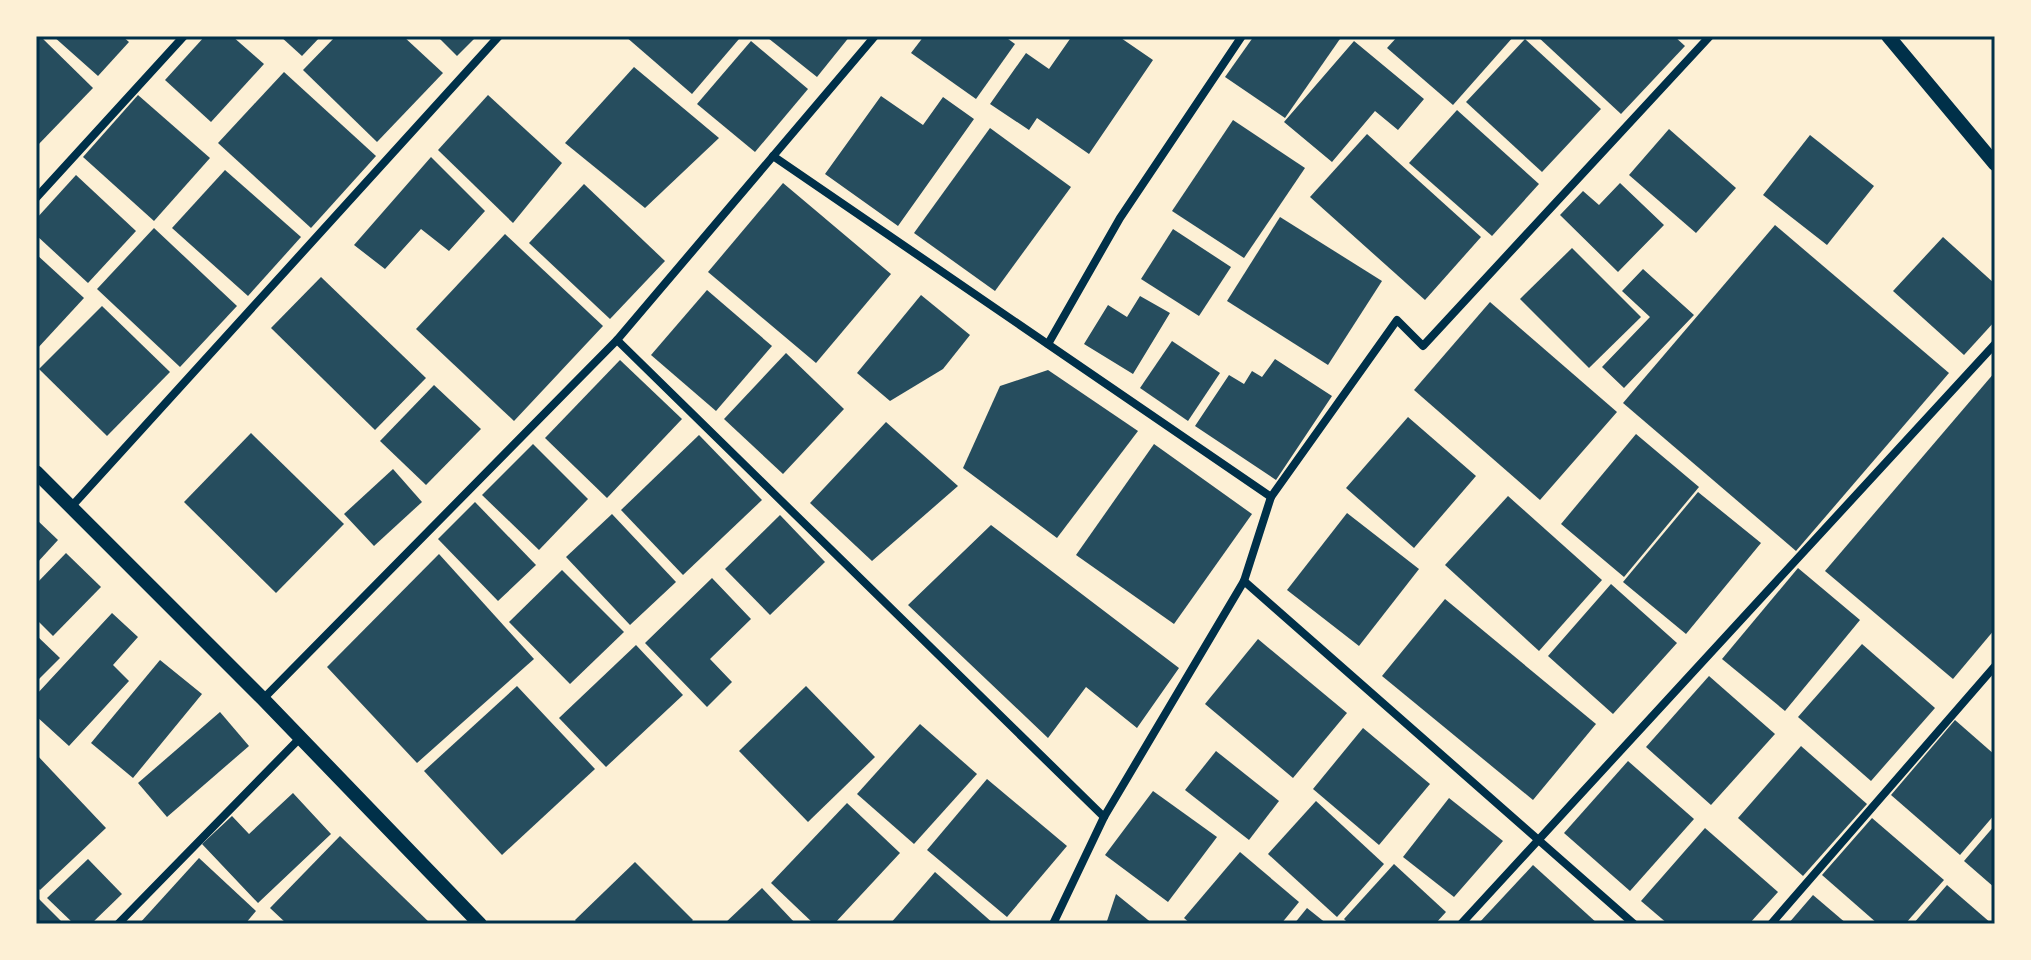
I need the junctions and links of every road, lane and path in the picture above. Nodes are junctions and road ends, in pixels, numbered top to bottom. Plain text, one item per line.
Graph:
1 (184, 36) edge
2 (499, 36) edge
3 (875, 36) edge
4 (1242, 36) edge
5 (1710, 36) edge
6 (1888, 36) edge
7 (773, 156) junction
8 (1995, 164) edge
9 (36, 198) edge
10 (617, 340) junction
11 (1048, 344) junction
12 (1995, 344) edge
13 (36, 472) edge
14 (1271, 497) junction
15 (72, 506) junction
16 (1244, 581) junction
17 (1995, 666) edge
18 (263, 699) junction
19 (300, 738) junction
20 (1104, 817) junction
21 (1540, 841) junction
22 (475, 922) edge
23 (118, 924) edge
24 (1053, 924) edge
25 (1461, 924) edge
26 (1634, 924) edge
27 (1771, 924) edge

1 - 9 street
2 - 15 street
3 - 7 street
4 - 11 street
5 - 14 street
6 - 8 street
7 - 10 street
7 - 11 street
10 - 18 street
10 - 20 street
11 - 14 street
12 - 21 street
13 - 15 street
14 - 16 street
15 - 18 street
16 - 20 street
16 - 21 street
17 - 27 street
18 - 19 street
19 - 22 street
19 - 23 street
20 - 24 street
21 - 25 street
21 - 26 street

